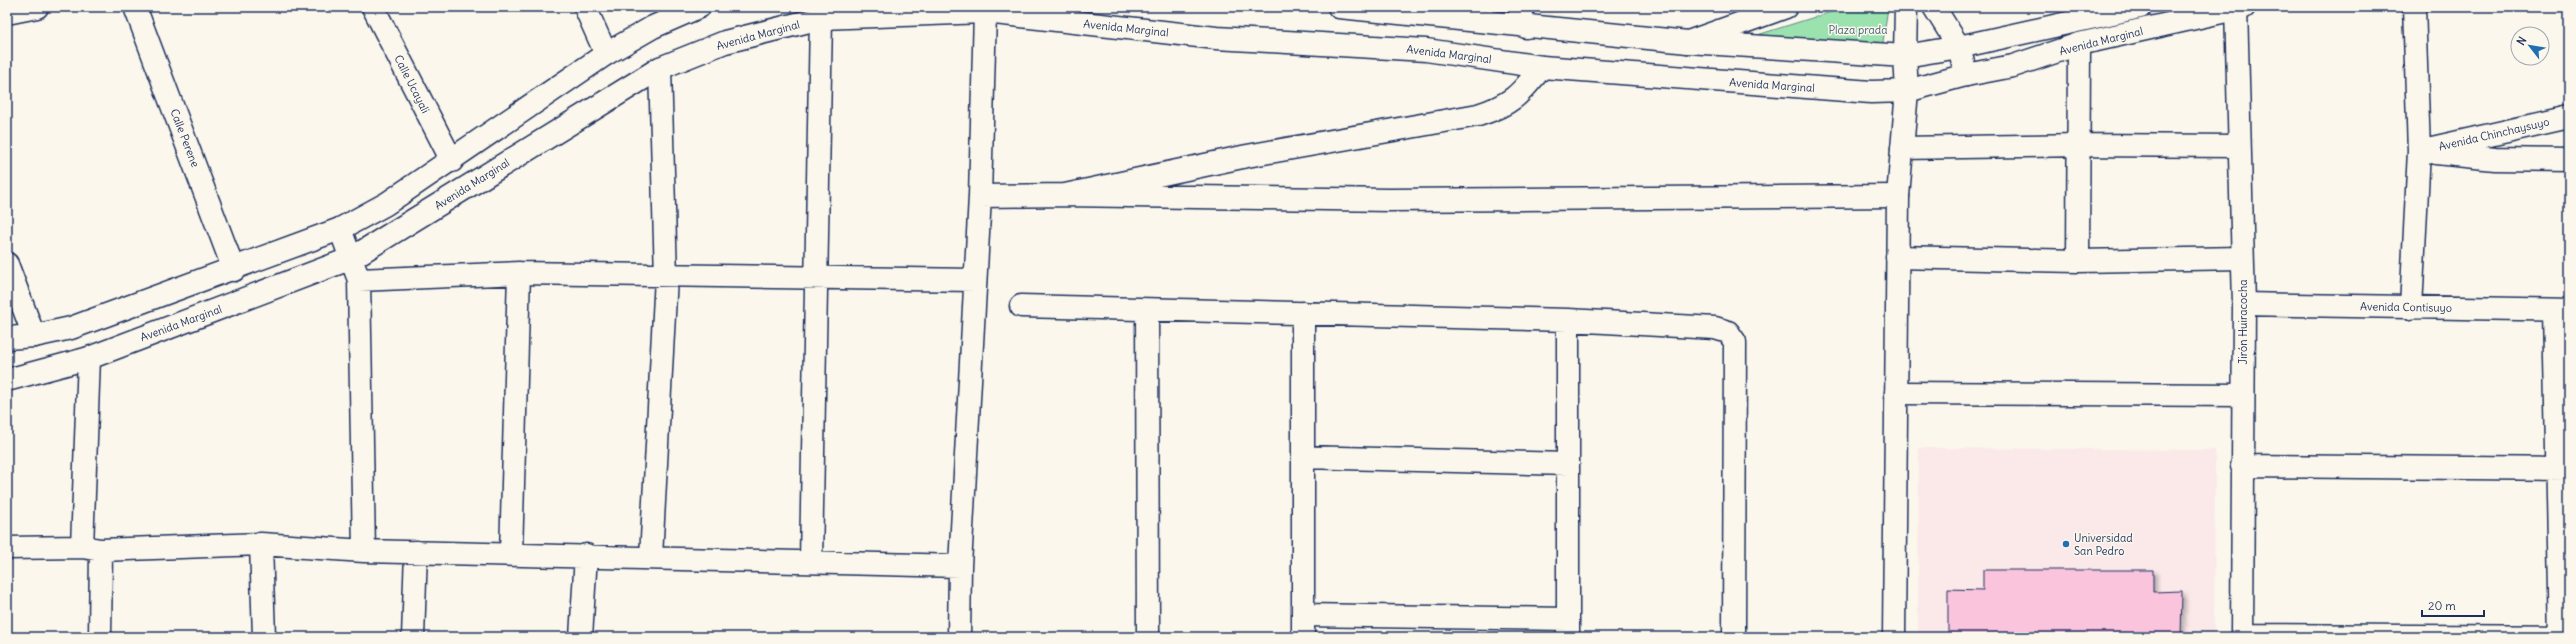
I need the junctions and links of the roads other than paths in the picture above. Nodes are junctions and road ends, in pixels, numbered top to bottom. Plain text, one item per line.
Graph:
1 (37, 7) edge
2 (135, 7) edge
3 (373, 7) edge
4 (586, 7) edge
5 (699, 7) edge
6 (1339, 7) edge
7 (1786, 7) edge
8 (1906, 7) edge
9 (1934, 7) edge
10 (2140, 7) edge
11 (2238, 7) edge
12 (2414, 7) edge
13 (985, 12) junction
14 (7, 13) edge
15 (1523, 17) edge
16 (820, 18) junction
17 (1688, 42) junction
18 (2079, 44) junction
19 (1959, 47) junction
20 (606, 54) junction
21 (1905, 56) junction
22 (1542, 67) junction
23 (660, 68) junction
24 (1966, 74) junction
25 (1907, 90) junction
26 (2569, 117) edge
27 (2079, 145) junction
28 (2238, 146) junction
29 (1902, 148) junction
30 (2419, 151) junction
31 (2569, 160) edge
32 (452, 161) junction
33 (1065, 195) junction
34 (980, 196) junction
35 (1898, 196) junction
36 (340, 229) junction
37 (1898, 257) junction
38 (352, 258) junction
39 (2242, 258) junction
40 (2078, 261) junction
41 (7, 264) edge
42 (234, 270) junction
43 (519, 273) junction
44 (666, 277) junction
45 (815, 279) junction
46 (359, 280) junction
47 (974, 280) junction
48 (2244, 304) junction
49 (1021, 306) dead end
50 (2411, 308) junction
51 (1147, 310) junction
52 (2562, 310) edge
53 (1303, 313) junction
54 (1568, 320) junction
55 (34, 336) junction
56 (7, 338) edge
57 (89, 358) junction
58 (7, 380) edge
59 (1896, 393) junction
60 (2242, 395) junction
61 (1303, 457) junction
62 (1568, 464) junction
63 (2242, 466) junction
64 (2563, 469) edge
65 (261, 544) junction
66 (7, 548) edge
67 (92, 548) junction
68 (364, 551) junction
69 (416, 552) junction
70 (511, 554) junction
71 (586, 555) junction
72 (651, 557) junction
73 (812, 561) junction
74 (960, 566) junction
75 (1303, 615) junction
76 (1568, 628) edge
77 (2242, 636) edge
78 (100, 637) edge
79 (264, 637) edge
80 (414, 637) edge
81 (581, 637) edge
82 (959, 637) edge
83 (1148, 637) edge
84 (1303, 637) edge
85 (1734, 637) edge
86 (1894, 637) edge
87 (2561, 637) edge
88 (2569, 637) edge

1 - 14 street
2 - 42 street, Calle Perene
3 - 32 street, Calle Ucayali
4 - 20 street
5 - 20 street
6 - 15 street
7 - 17 street
8 - 21 street
9 - 19 street
10 - 19 street
11 - 18 street, Avenida Marginal
11 - 28 street, Jirón Huiracocha
12 - 30 street
13 - 16 street, Avenida Marginal
13 - 22 street, Avenida Marginal
13 - 34 street
15 - 17 street
16 - 23 street, Avenida Marginal
16 - 45 street
17 - 21 street
18 - 24 street, Avenida Marginal
18 - 27 street
19 - 21 street
19 - 24 street
20 - 32 street
21 - 25 street
22 - 25 street, Avenida Marginal
22 - 33 street
23 - 38 street, Avenida Marginal
23 - 44 street
24 - 25 street, Avenida Marginal
25 - 29 street
26 - 30 street, Avenida Chinchaysuyo
27 - 28 street
27 - 29 street
27 - 40 street
28 - 39 street, Jirón Huiracocha
29 - 35 street
30 - 31 street
30 - 50 street
32 - 36 street
33 - 34 street
33 - 35 street
34 - 47 street
35 - 37 street
36 - 38 street
36 - 42 street
37 - 40 street
37 - 59 street
38 - 46 street
38 - 57 street, Avenida Marginal
39 - 40 street
39 - 48 street, Jirón Huiracocha
41 - 55 street
42 - 55 street
43 - 44 street
43 - 46 street
43 - 70 street
44 - 45 street
44 - 72 street
45 - 47 street
45 - 73 street
46 - 68 street
47 - 74 street
48 - 50 street, Avenida Contisuyo
48 - 60 street, Jirón Huiracocha
49 - 51 street
50 - 52 street, Avenida Contisuyo
51 - 53 street
51 - 83 street
52 - 64 street
53 - 54 street
53 - 61 street
54 - 62 street
54 - 85 street
55 - 56 street
57 - 58 street, Avenida Marginal
57 - 67 street
59 - 60 street
59 - 86 street
60 - 63 street, Jirón Huiracocha
61 - 62 street
61 - 75 street
62 - 76 street
63 - 64 street
63 - 77 street, Jirón Huiracocha
64 - 87 street
65 - 67 street
65 - 68 street
65 - 79 street
66 - 67 street
67 - 78 street
68 - 69 street
69 - 70 street
69 - 80 street
70 - 71 street
71 - 72 street
71 - 81 street
72 - 73 street
73 - 74 street
74 - 82 street
75 - 76 street
75 - 84 street
77 - 87 street
87 - 88 street

